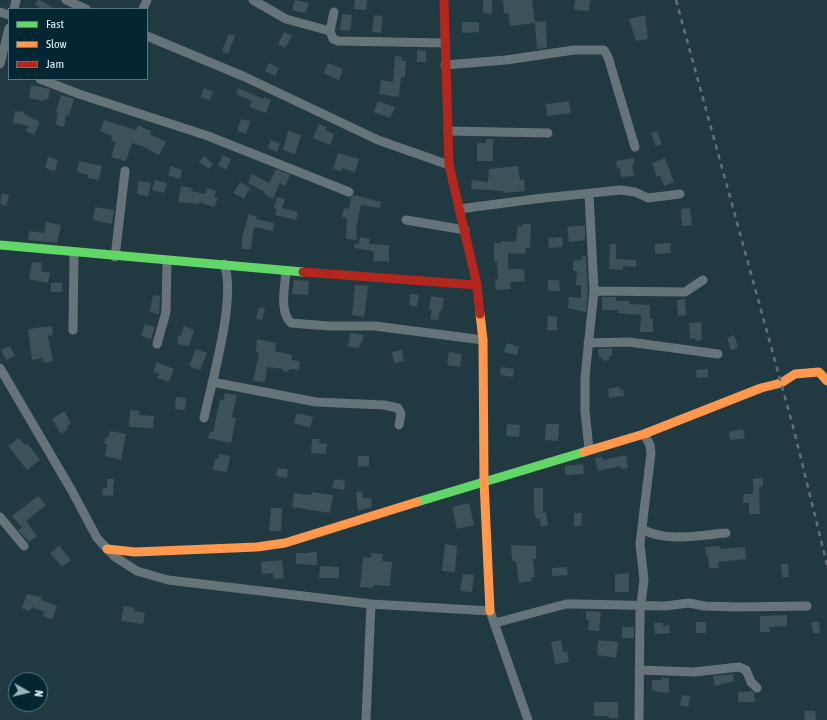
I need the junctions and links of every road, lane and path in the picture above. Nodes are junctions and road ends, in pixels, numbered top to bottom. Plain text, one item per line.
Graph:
1 (66, 0) edge
2 (253, 0) edge
3 (444, 0) edge
4 (84, 8) edge
5 (334, 12) dead end
6 (330, 31) junction
7 (8, 32) edge
8 (148, 36) edge
9 (445, 43) junction
10 (0, 64) edge
11 (445, 65) junction
12 (43, 80) edge
13 (448, 131) junction
14 (548, 133) dead end
15 (636, 147) dead end
16 (449, 165) junction
17 (125, 171) dead end
18 (349, 192) dead end
19 (589, 194) junction
20 (680, 194) dead end
21 (459, 209) junction
22 (406, 220) dead end
23 (465, 230) junction
24 (0, 245) edge
25 (74, 254) junction
26 (115, 257) junction
27 (167, 261) junction
28 (224, 264) junction
29 (286, 271) junction
30 (703, 280) dead end
31 (477, 285) junction
32 (594, 290) junction
33 (73, 330) dead end
34 (483, 340) junction
35 (588, 343) junction
36 (157, 344) dead end
37 (718, 354) dead end
38 (0, 368) edge
39 (827, 381) edge
40 (212, 382) junction
41 (204, 418) dead end
42 (399, 425) dead end
43 (644, 434) junction
44 (589, 449) junction
45 (484, 481) junction
46 (0, 516) edge
47 (642, 529) junction
48 (726, 533) dead end
49 (24, 546) dead end
50 (107, 549) junction
51 (371, 604) junction
52 (641, 605) junction
53 (807, 606) dead end
54 (490, 611) junction
55 (495, 623) junction
56 (639, 670) junction
57 (757, 688) dead end
58 (366, 720) edge
59 (528, 720) edge
60 (639, 720) edge

1 - 4 street
2 - 6 street
3 - 9 street
5 - 6 street
6 - 9 street
7 - 10 street
8 - 16 street
9 - 11 street
11 - 13 street
11 - 15 street
12 - 18 street
13 - 14 street
13 - 16 street
16 - 21 street
17 - 26 street
19 - 20 street
19 - 21 street
19 - 32 street
21 - 23 street
22 - 23 street
23 - 31 street
24 - 25 street
25 - 26 street
25 - 33 street
26 - 27 street
27 - 28 street
27 - 36 street
28 - 29 street
28 - 40 street
29 - 31 street
29 - 34 street
30 - 32 street
31 - 34 street
32 - 35 street
34 - 45 street
35 - 37 street
35 - 44 street
38 - 50 street
39 - 43 street
40 - 41 street
40 - 42 street
43 - 44 street
43 - 47 street
44 - 45 street
45 - 50 street
45 - 54 street
46 - 49 street
47 - 48 street
47 - 52 street
50 - 51 street
51 - 54 street
51 - 58 street
52 - 53 street
52 - 55 street
52 - 56 street
54 - 55 street
55 - 59 street
56 - 57 street
56 - 60 street

